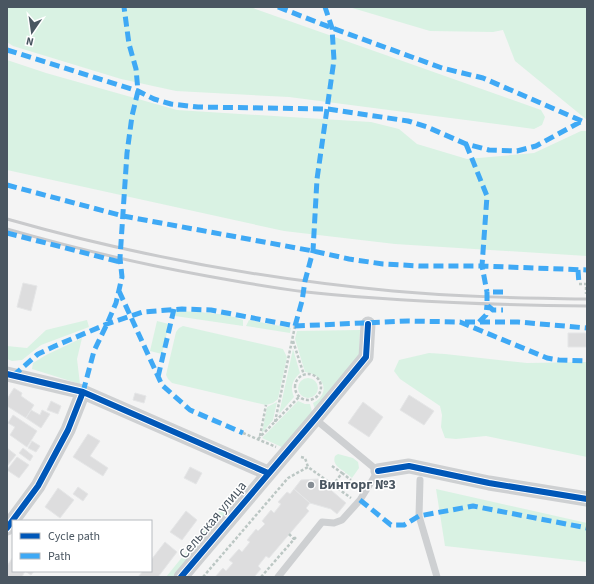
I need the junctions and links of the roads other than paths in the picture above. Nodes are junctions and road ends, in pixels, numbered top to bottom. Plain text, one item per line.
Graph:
1 (368, 324) dead end
2 (7, 374) edge
3 (83, 392) junction
4 (315, 419) junction
5 (378, 471) junction
6 (268, 473) junction
7 (420, 480) dead end
8 (587, 499) edge
9 (13, 520) edge
10 (181, 577) edge
11 (278, 577) edge
12 (437, 577) edge

1 - 4 street, Сельская улица
2 - 3 street
3 - 6 street
3 - 9 street
4 - 5 lane
4 - 6 street, Сельская улица
5 - 8 street
5 - 11 lane
6 - 10 street, Сельская улица
7 - 12 lane

